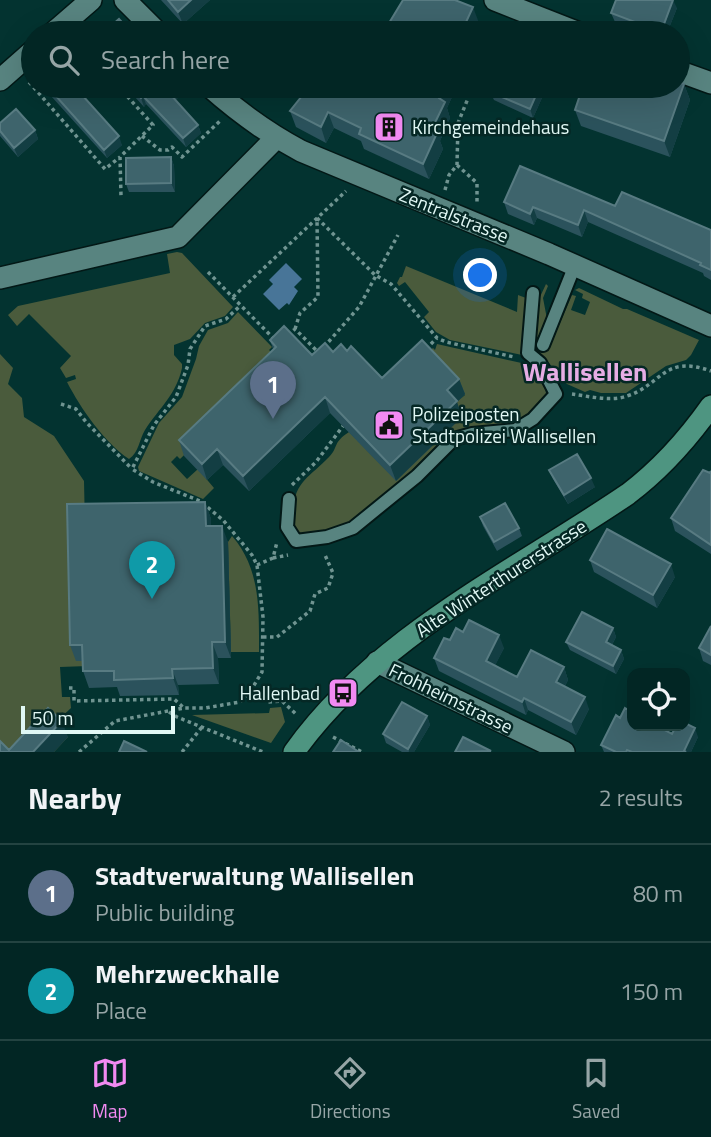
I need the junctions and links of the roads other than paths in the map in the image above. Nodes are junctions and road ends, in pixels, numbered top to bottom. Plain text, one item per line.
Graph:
1 (92, 0) edge
2 (125, 0) edge
3 (495, 0) edge
4 (67, 21) edge
5 (146, 21) edge
6 (548, 21) edge
7 (21, 62) edge
8 (690, 75) edge
9 (0, 80) edge
10 (711, 83) edge
11 (223, 98) edge
12 (276, 138) junction
13 (575, 265) junction
14 (0, 278) edge
15 (533, 293) dead end
16 (711, 326) edge
17 (543, 345) dead end
18 (711, 406) edge
19 (289, 499) dead end
20 (377, 662) junction
21 (294, 752) edge
22 (564, 752) edge

1 - 4 street
2 - 5 street
3 - 6 street
7 - 9 street
8 - 10 street
11 - 12 street, Zentralstrasse
12 - 13 street, Zentralstrasse
12 - 14 street
13 - 16 street, Zentralstrasse
13 - 17 lane
15 - 19 lane
18 - 20 main road, Alte Winterthurerstrasse
20 - 21 main road, Alte Winterthurerstrasse
20 - 22 street, Frohheimstrasse

